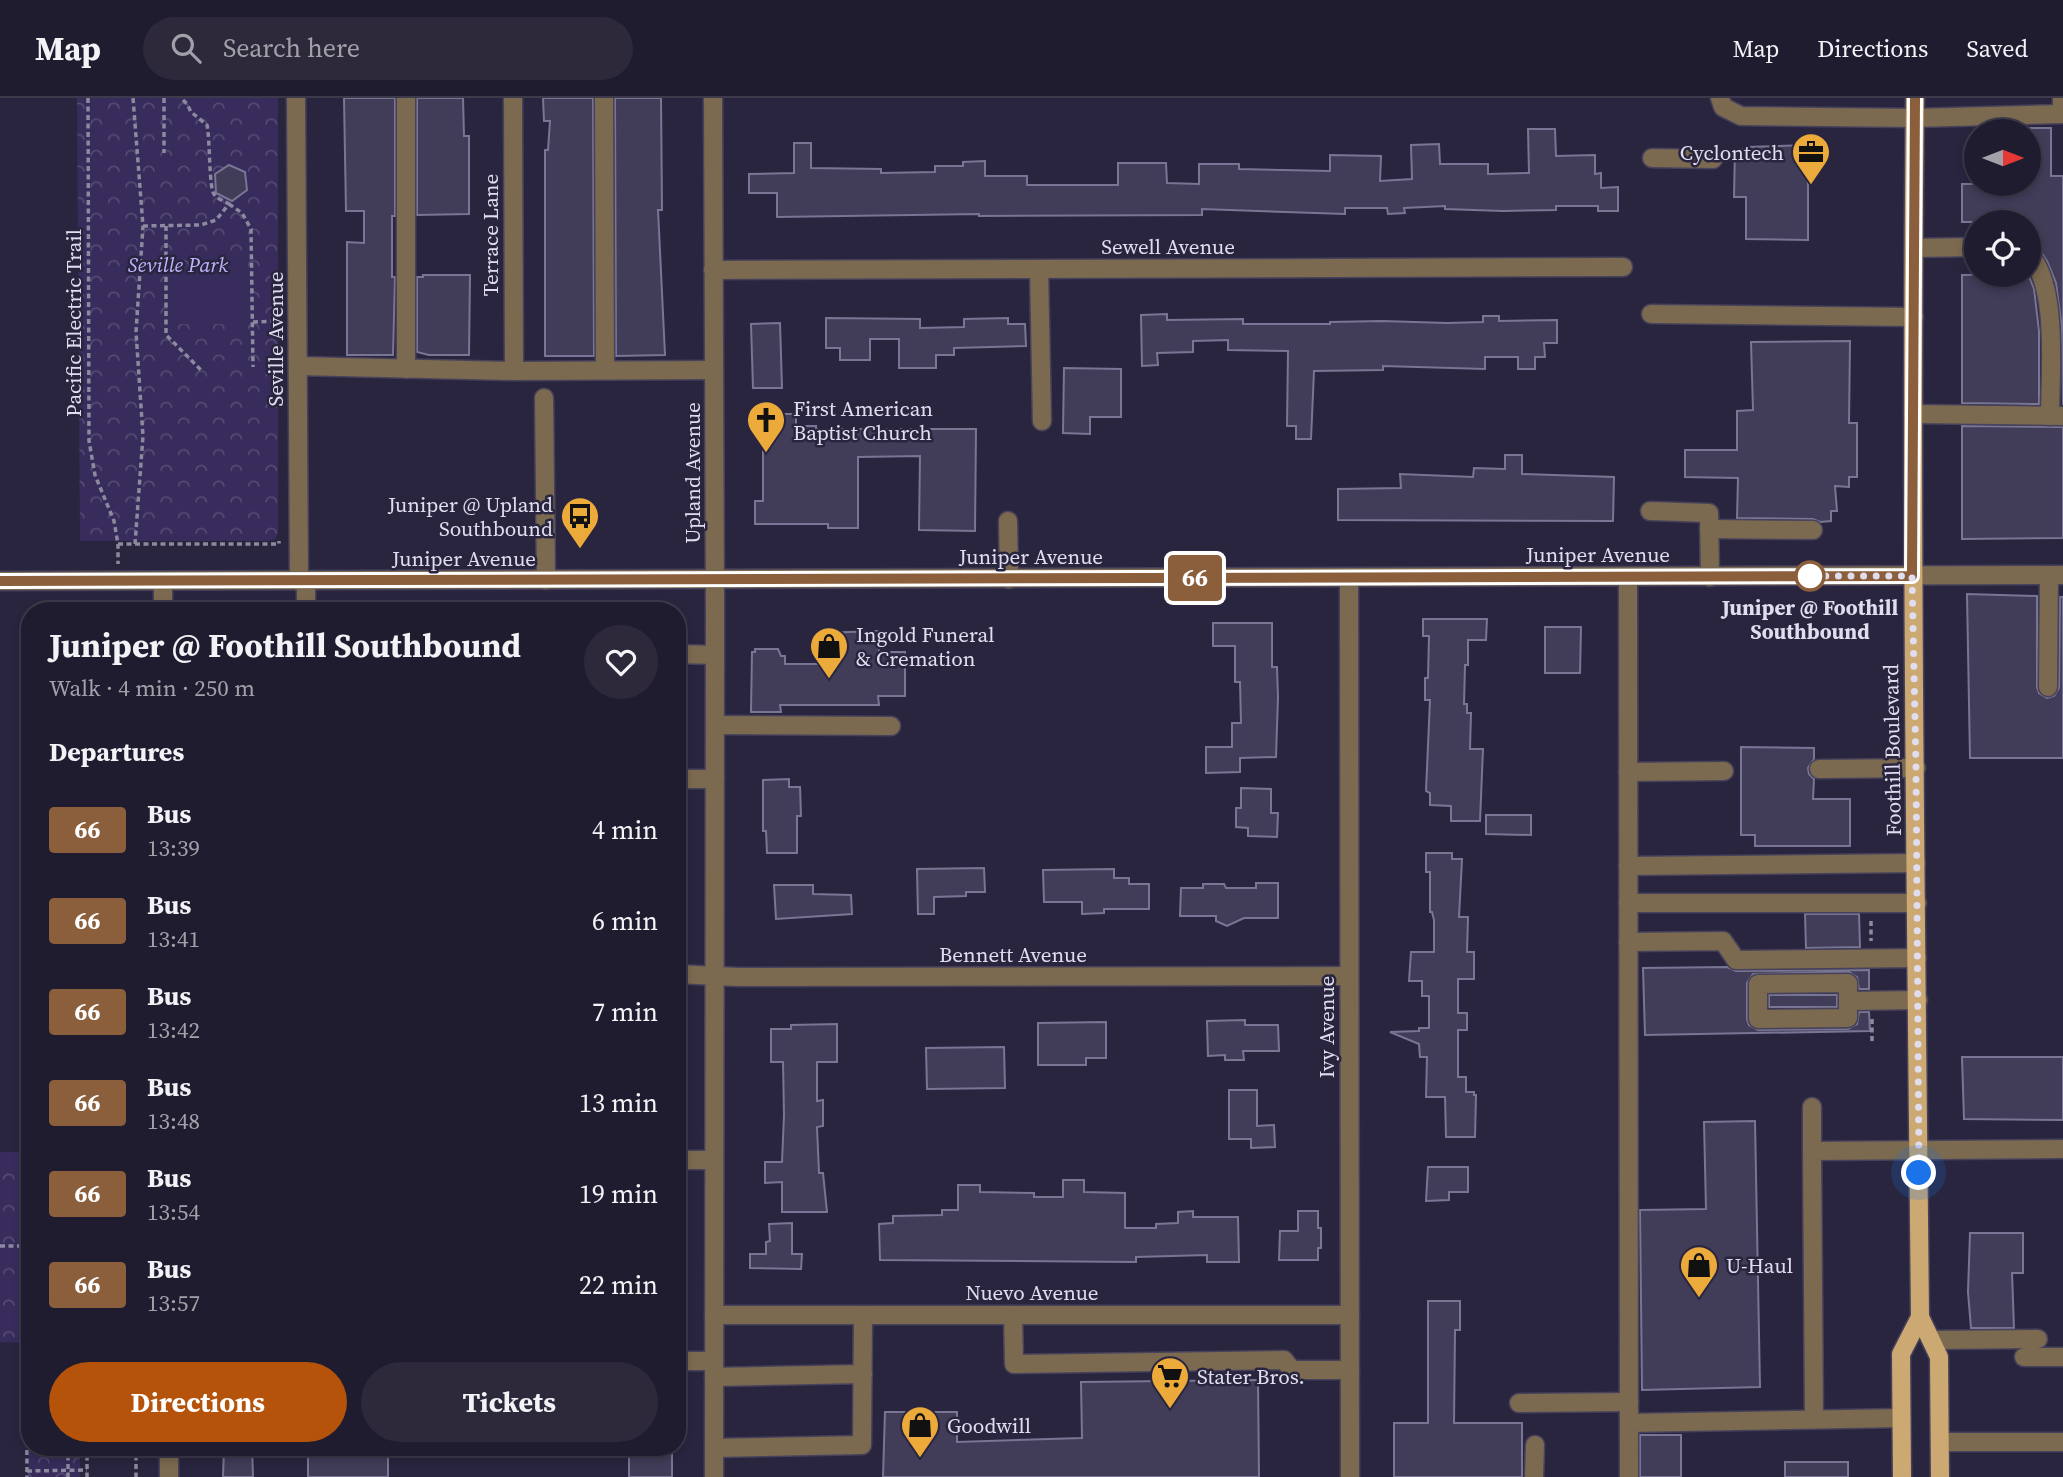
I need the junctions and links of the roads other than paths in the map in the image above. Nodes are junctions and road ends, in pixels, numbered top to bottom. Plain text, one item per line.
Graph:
1 (296, 98) edge
2 (406, 98) edge
3 (513, 98) edge
4 (604, 98) edge
5 (713, 98) edge
6 (1720, 98) edge
7 (1915, 98) edge
8 (2062, 98) edge
9 (1915, 118) junction
10 (1652, 158) dead end
11 (1713, 159) dead end
12 (1964, 247) edge
13 (1914, 248) junction
14 (1623, 267) dead end
15 (1039, 269) junction
16 (713, 270) junction
17 (2041, 273) edge
18 (1651, 314) dead end
19 (1914, 317) junction
20 (298, 366) junction
21 (406, 369) junction
22 (605, 370) junction
23 (714, 370) junction
24 (514, 371) junction
25 (544, 398) dead end
26 (1913, 414) junction
27 (2057, 416) edge
28 (1042, 421) dead end
29 (1650, 510) dead end
30 (1008, 521) dead end
31 (1709, 529) junction
32 (1813, 530) dead end
33 (2056, 575) edge
34 (1912, 576) junction
35 (1628, 577) junction
36 (1710, 577) junction
37 (1349, 578) junction
38 (1009, 579) junction
39 (546, 580) junction
40 (715, 580) junction
41 (0, 581) edge
42 (163, 581) junction
43 (302, 581) junction
44 (163, 602) edge
45 (305, 602) edge
46 (686, 654) edge
47 (715, 654) junction
48 (2048, 687) dead end
49 (715, 725) junction
50 (891, 726) dead end
51 (1916, 768) junction
52 (1819, 769) dead end
53 (1724, 771) dead end
54 (1628, 772) junction
55 (686, 779) edge
56 (715, 779) junction
57 (1916, 863) junction
58 (1628, 866) junction
59 (1628, 903) junction
60 (1917, 903) junction
61 (1628, 942) junction
62 (1917, 958) junction
63 (686, 974) edge
64 (715, 974) junction
65 (1349, 976) junction
66 (1918, 1000) junction
67 (1848, 1001) junction
68 (1811, 1107) dead end
69 (1918, 1149) junction
70 (2063, 1149) edge
71 (1812, 1152) junction
72 (686, 1160) edge
73 (714, 1160) junction
74 (714, 1315) junction
75 (863, 1315) junction
76 (1013, 1315) junction
77 (1350, 1315) junction
78 (1920, 1317) junction
79 (2038, 1339) dead end
80 (1931, 1340) junction
81 (2024, 1357) dead end
82 (2063, 1357) edge
83 (686, 1363) edge
84 (714, 1369) junction
85 (1350, 1370) junction
86 (863, 1374) junction
87 (1629, 1402) junction
88 (1519, 1404) dead end
89 (1901, 1418) junction
90 (1814, 1419) junction
91 (1629, 1423) junction
92 (1940, 1442) junction
93 (2063, 1442) edge
94 (1535, 1445) dead end
95 (714, 1448) junction
96 (169, 1456) edge
97 (169, 1477) edge
98 (714, 1477) edge
99 (1350, 1477) edge
100 (1534, 1477) edge
101 (1629, 1477) edge
102 (1902, 1477) edge
103 (1940, 1477) edge

1 - 20 street, Seville Avenue
2 - 21 street
3 - 24 street, Terrace Lane
4 - 22 street
5 - 16 street, Upland Avenue
6 - 9 street
7 - 9 main road, Foothill Boulevard
8 - 9 street
9 - 13 main road, Foothill Boulevard
10 - 11 street
12 - 13 street
13 - 19 main road, Foothill Boulevard
14 - 15 street, Sewell Avenue
15 - 16 street, Sewell Avenue
15 - 28 street
16 - 23 street, Upland Avenue
17 - 27 street
18 - 19 street
19 - 26 main road, Foothill Boulevard
20 - 21 street
20 - 43 street, Seville Avenue
21 - 24 street
22 - 23 street
22 - 24 street
23 - 40 street, Upland Avenue
25 - 39 street
26 - 27 street
26 - 34 main road, Foothill Boulevard
29 - 31 street
30 - 38 street
31 - 32 street
31 - 36 street
33 - 34 street, Juniper Avenue
33 - 48 street
34 - 36 street, Juniper Avenue
34 - 51 main road, Foothill Boulevard
35 - 36 street, Juniper Avenue
35 - 37 street, Juniper Avenue
35 - 54 street
37 - 38 street, Juniper Avenue
37 - 65 street, Ivy Avenue
38 - 40 street, Juniper Avenue
39 - 40 street, Juniper Avenue
39 - 43 street, Juniper Avenue
40 - 47 street, Upland Avenue
41 - 42 street, Juniper Avenue
42 - 43 street, Juniper Avenue
42 - 44 street
43 - 45 street, Seville Avenue
46 - 47 street
47 - 49 street, Upland Avenue
49 - 50 street
49 - 56 street, Upland Avenue
51 - 52 street
51 - 57 main road, Foothill Boulevard
53 - 54 street
54 - 58 street
55 - 56 street
56 - 64 street, Upland Avenue
57 - 58 street
57 - 60 main road, Foothill Boulevard
58 - 59 street
59 - 60 street
59 - 61 street
60 - 62 main road, Foothill Boulevard
61 - 62 street
61 - 87 street
62 - 66 main road, Foothill Boulevard
63 - 64 street, Bennett Avenue
64 - 65 street, Bennett Avenue
64 - 73 street, Upland Avenue
65 - 77 street, Ivy Avenue
66 - 67 street
66 - 69 main road, Foothill Boulevard
67 - 67 street
68 - 71 street
69 - 70 street
69 - 71 street
69 - 78 main road, Foothill Boulevard
71 - 90 street
72 - 73 street
73 - 74 street, Upland Avenue
74 - 75 street, Nuevo Avenue
74 - 84 street, Upland Avenue
75 - 76 street, Nuevo Avenue
75 - 86 street
76 - 77 street, Nuevo Avenue
76 - 85 street
77 - 85 street, Ivy Avenue
78 - 80 main road, Foothill Boulevard
78 - 89 main road, Foothill Boulevard
79 - 80 street
80 - 92 main road, Foothill Boulevard
81 - 82 street
83 - 84 street
84 - 86 street
84 - 95 street, Upland Avenue
85 - 99 street, Ivy Avenue
86 - 95 street
87 - 88 street
87 - 91 street
89 - 90 street
89 - 102 main road, Foothill Boulevard
90 - 91 street
91 - 101 street
92 - 93 street
92 - 103 main road, Foothill Boulevard
94 - 100 street
95 - 98 street, Upland Avenue
96 - 97 street

